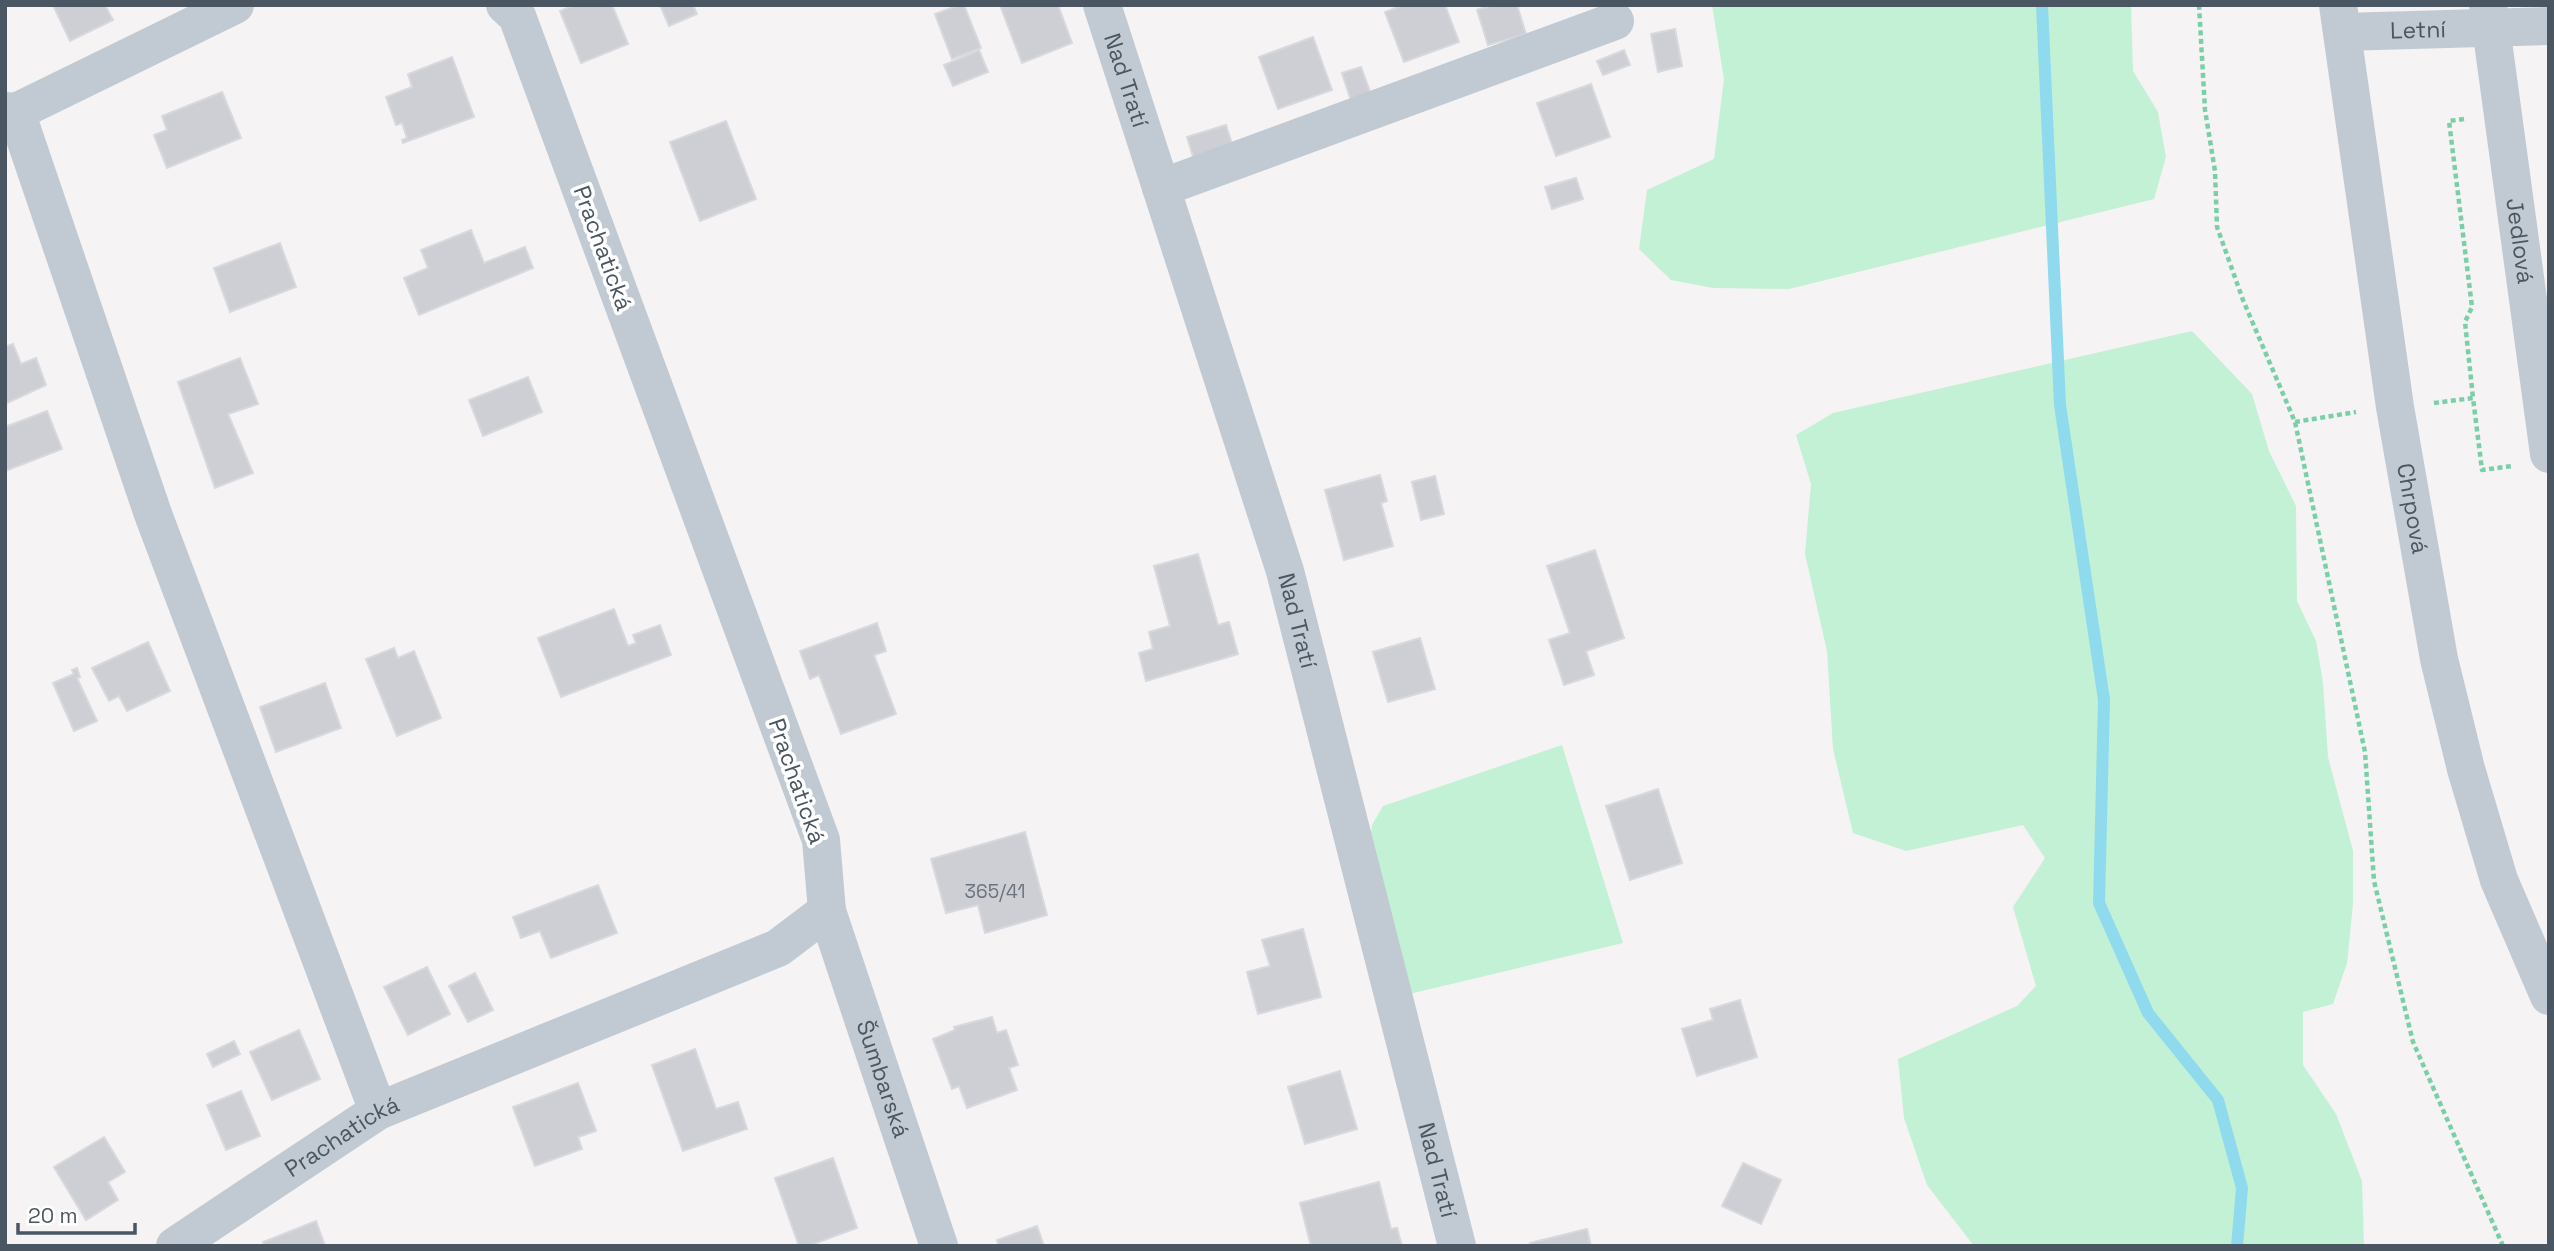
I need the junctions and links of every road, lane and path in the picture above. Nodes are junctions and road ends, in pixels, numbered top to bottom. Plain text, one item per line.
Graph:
1 (235, 5) edge
2 (505, 5) edge
3 (1102, 5) edge
4 (2199, 5) edge
5 (2490, 16) edge
6 (2341, 19) edge
7 (1615, 21) dead end
8 (2549, 26) edge
9 (10, 111) edge
10 (2503, 113) junction
11 (1161, 188) junction
12 (2473, 398) junction
13 (2447, 401) dead end
14 (2331, 415) dead end
15 (2295, 422) junction
16 (2549, 454) edge
17 (2482, 470) dead end
18 (827, 911) junction
19 (2549, 996) edge
20 (378, 1111) junction
21 (175, 1246) edge
22 (939, 1246) edge
23 (1457, 1246) edge
24 (2503, 1246) edge

1 - 9 street
2 - 18 street, Prachatická
3 - 11 street, Nad Tratí
4 - 15 path
5 - 6 street, Letní
5 - 8 street, Letní
5 - 10 street, Jedlová
6 - 19 street, Chrpová
7 - 11 street
9 - 20 street
10 - 12 path
10 - 16 street, Jedlová
11 - 23 street, Nad Tratí
12 - 13 path
12 - 17 path
14 - 15 path
15 - 24 path
18 - 20 street, Prachatická
18 - 22 street, Šumbarská
20 - 21 street, Prachatická

